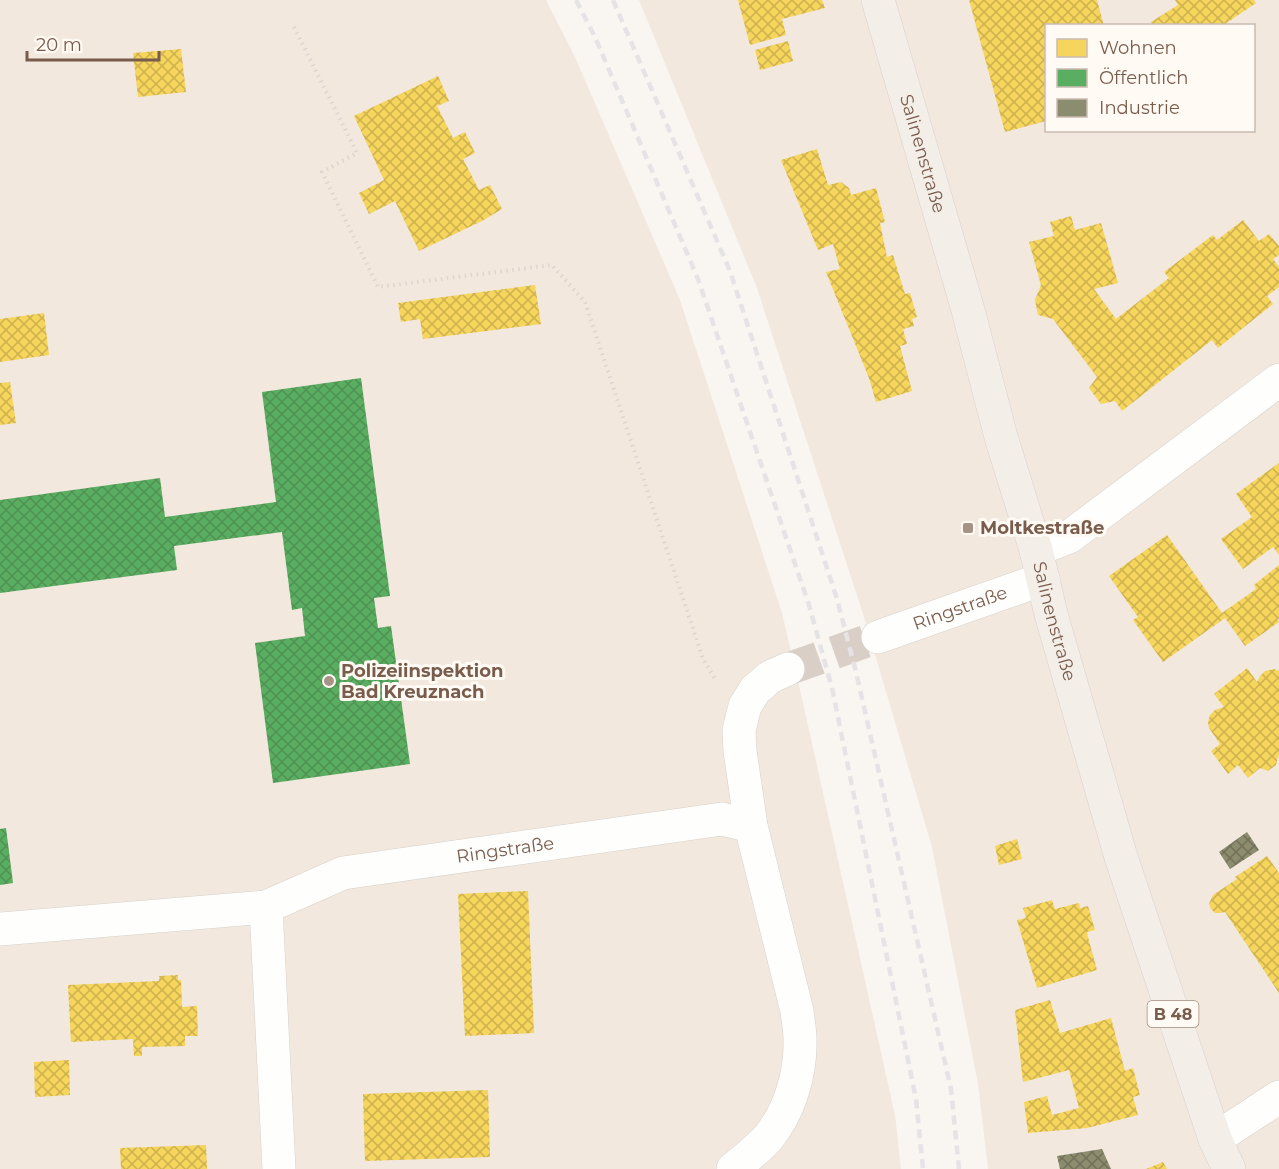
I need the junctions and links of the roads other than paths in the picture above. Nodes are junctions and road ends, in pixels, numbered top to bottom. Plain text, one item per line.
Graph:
1 (878, 0) edge
2 (1279, 380) edge
3 (1039, 565) junction
4 (878, 637) tunnel mouth
5 (788, 669) tunnel mouth
6 (751, 826) junction
7 (266, 907) junction
8 (0, 929) edge
9 (1279, 1097) edge
10 (1215, 1139) junction
11 (279, 1169) edge
12 (733, 1169) edge
13 (1229, 1169) edge

1 - 3 main road, Salinenstraße
2 - 3 street
3 - 4 street, Ringstraße
3 - 10 main road, Salinenstraße / B 48
5 - 6 street
6 - 7 street, Ringstraße
6 - 12 street
7 - 8 street, Ringstraße
7 - 11 street
9 - 10 street
10 - 13 main road, Salinenstraße / B 48

